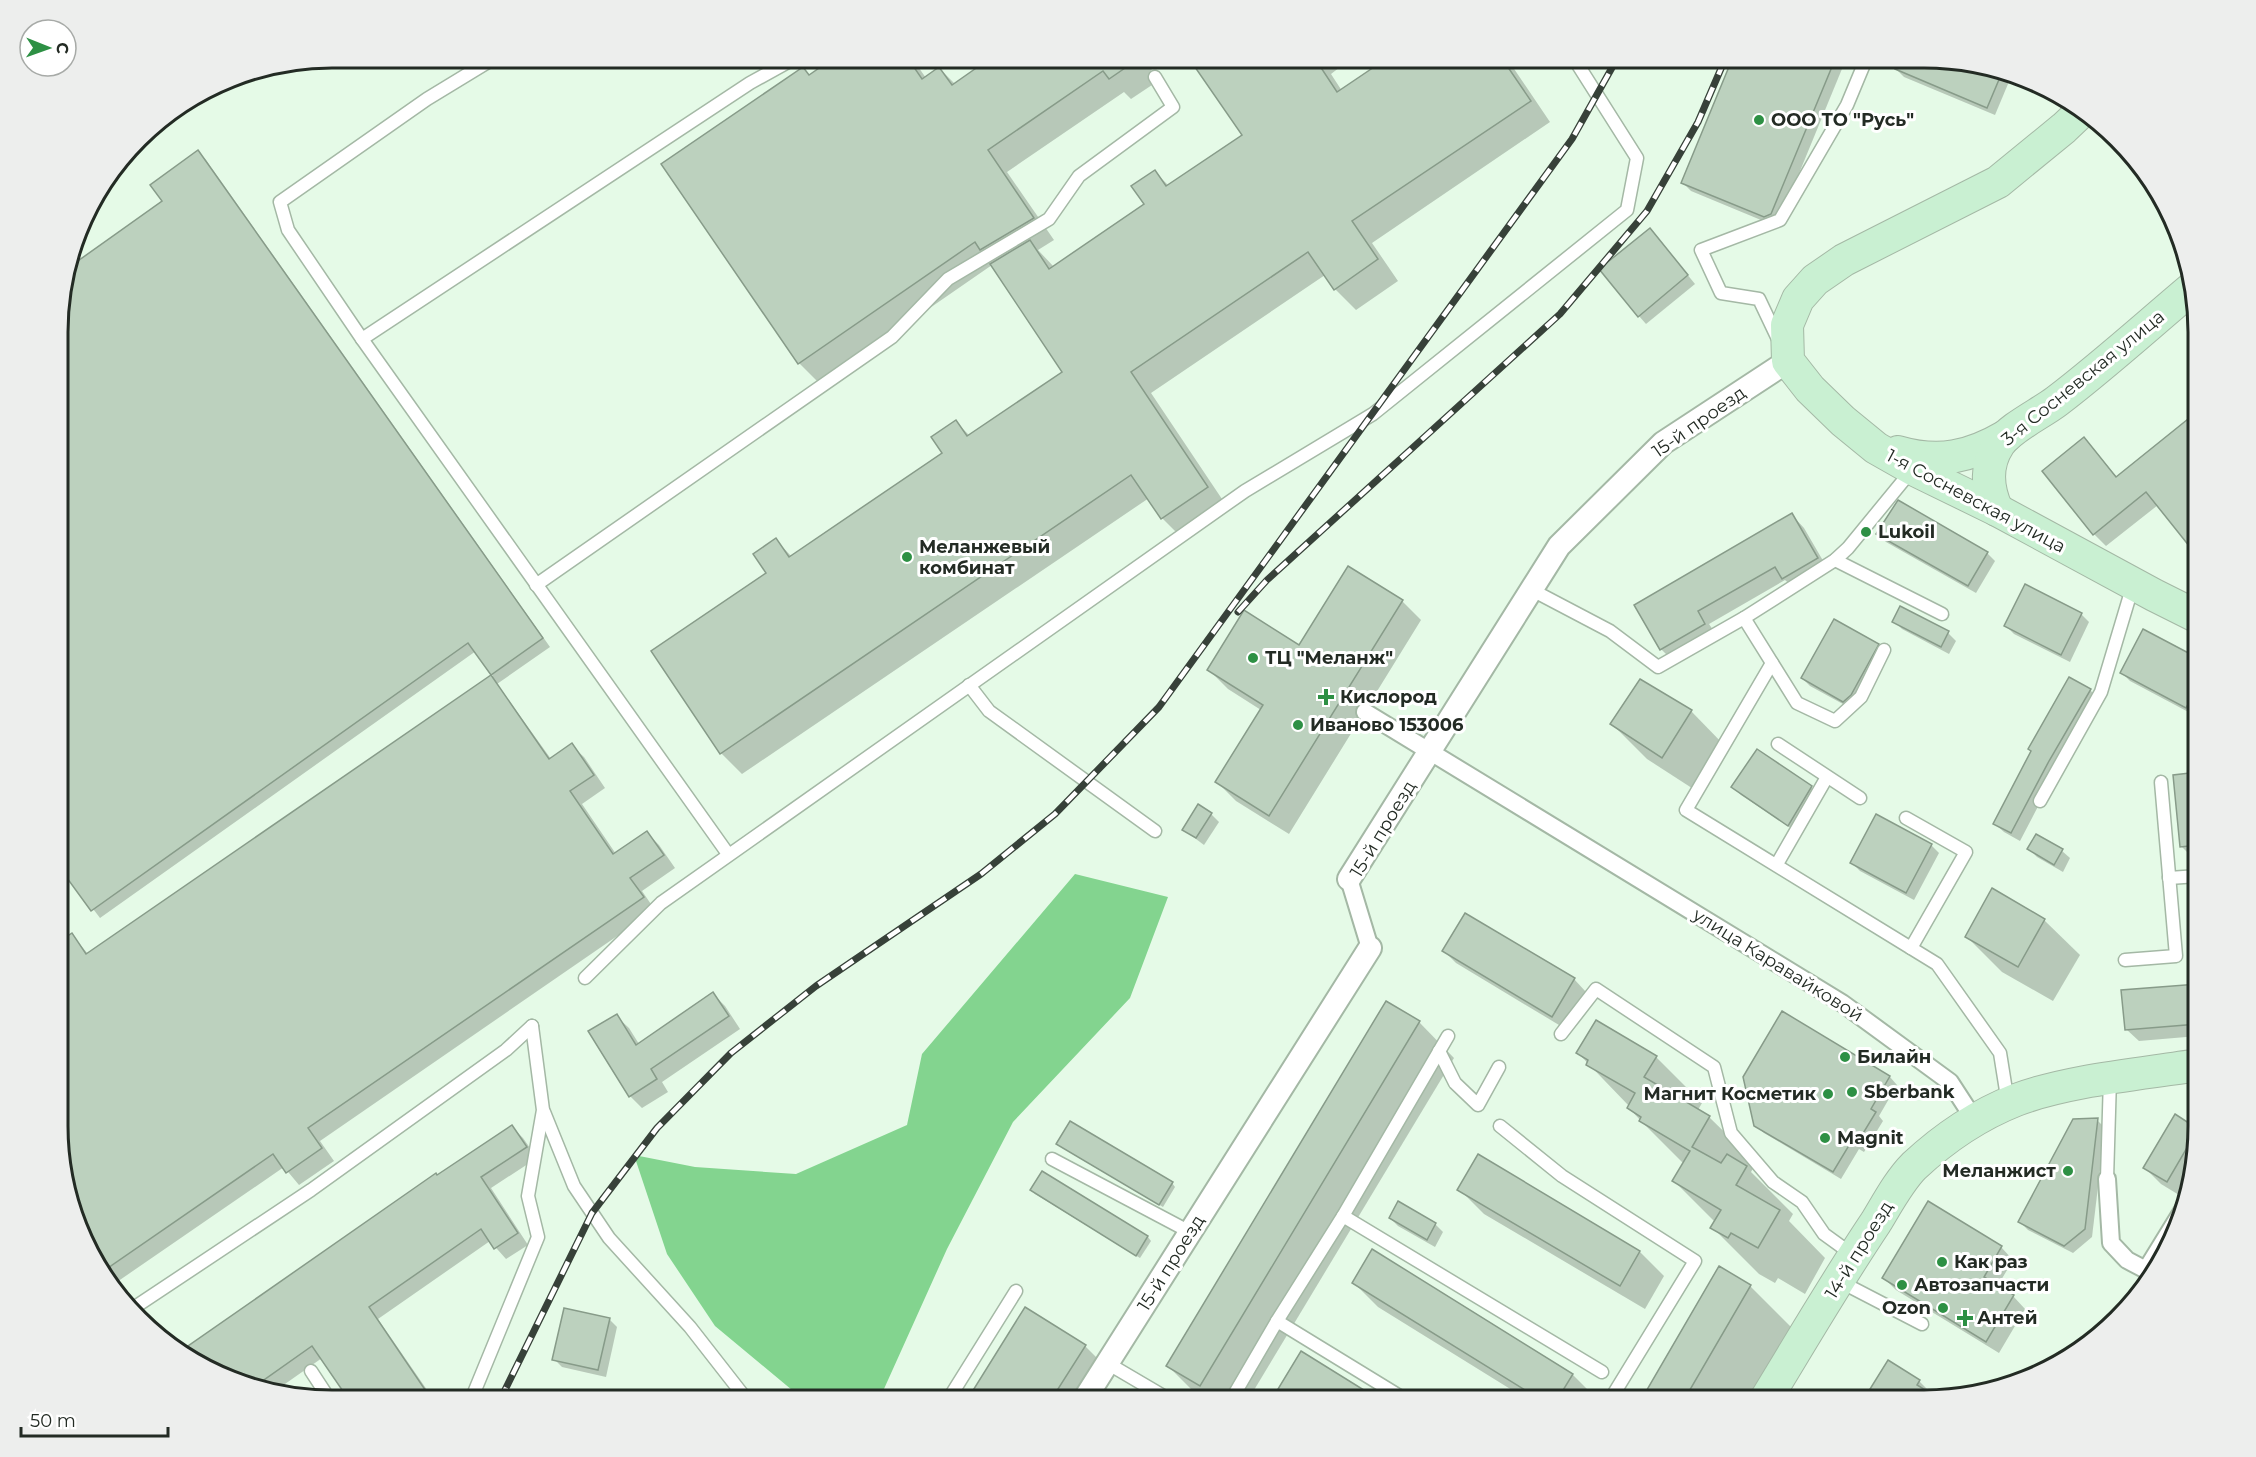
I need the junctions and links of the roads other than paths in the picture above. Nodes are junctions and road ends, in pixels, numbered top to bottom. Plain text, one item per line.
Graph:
1 (478, 68) edge
2 (777, 68) edge
3 (1580, 68) edge
4 (1862, 68) edge
5 (1155, 77) dead end
6 (2077, 116) edge
7 (2185, 294) edge
8 (362, 339) junction
9 (1788, 361) junction
10 (2006, 436) junction
11 (1866, 438) junction
12 (1913, 470) junction
13 (1997, 510) junction
14 (1835, 560) junction
15 (2134, 584) junction
16 (536, 585) junction
17 (1532, 590) junction
18 (2188, 612) edge
19 (1942, 614) dead end
20 (1744, 618) junction
21 (1884, 650) dead end
22 (1772, 663) junction
23 (969, 685) junction
24 (1365, 712) dead end
25 (1778, 744) dead end
26 (1431, 752) junction
27 (1827, 777) junction
28 (2161, 782) dead end
29 (1860, 798) dead end
30 (2040, 801) dead end
31 (1906, 818) dead end
32 (1155, 831) dead end
33 (728, 854) junction
34 (1776, 864) junction
35 (2188, 877) edge
36 (2169, 878) junction
37 (1349, 879) joint
38 (1370, 948) joint
39 (1911, 948) junction
40 (2125, 960) dead end
41 (585, 978) dead end
42 (1562, 1034) dead end
43 (1448, 1036) dead end
44 (1439, 1051) junction
45 (2188, 1066) edge
46 (1499, 1067) dead end
47 (2110, 1078) junction
48 (2008, 1104) junction
49 (543, 1110) junction
50 (1974, 1119) junction
51 (1500, 1126) dead end
52 (1052, 1159) dead end
53 (2107, 1179) joint
54 (1343, 1216) junction
55 (1190, 1232) junction
56 (1847, 1269) junction
57 (2146, 1269) edge
58 (1016, 1291) dead end
59 (138, 1305) edge
60 (1277, 1321) junction
61 (1922, 1324) dead end
62 (1107, 1363) junction
63 (311, 1371) dead end
64 (1602, 1372) dead end
65 (323, 1389) edge
66 (475, 1390) edge
67 (739, 1390) edge
68 (954, 1390) edge
69 (1090, 1390) edge
70 (1153, 1390) edge
71 (1237, 1390) edge
72 (1390, 1390) edge
73 (1616, 1390) edge
74 (1772, 1390) edge

1 - 8 lane
2 - 8 lane
3 - 23 lane
4 - 9 lane
5 - 16 lane
6 - 9 main road
7 - 10 main road, 3-я Сосневская улица
8 - 16 lane
9 - 11 main road, 1-я Сосневская улица
9 - 17 street, 15-й проезд
10 - 11 main road
10 - 13 main road, 3-я Сосневская улица
11 - 12 main road, 1-я Сосневская улица
12 - 13 main road, 1-я Сосневская улица
12 - 14 lane
13 - 15 main road, 1-я Сосневская улица
14 - 19 lane
14 - 20 lane
15 - 18 main road, 1-я Сосневская улица
15 - 30 lane
16 - 33 lane
17 - 20 lane
17 - 26 street, 15-й проезд
20 - 22 lane
21 - 22 lane
22 - 34 lane
23 - 32 lane
23 - 33 lane
24 - 26 street, улица Каравайковой
25 - 27 lane
26 - 37 street, 15-й проезд
26 - 50 street, улица Каравайковой
27 - 29 lane
27 - 34 lane
28 - 36 lane
31 - 39 lane
33 - 41 lane
34 - 39 lane
35 - 36 lane
36 - 40 lane
37 - 38 street, 15-й проезд
38 - 55 street, 15-й проезд
39 - 48 lane
42 - 56 lane
43 - 44 lane
44 - 46 lane
44 - 54 lane
45 - 47 main road
47 - 48 main road
47 - 53 lane
48 - 50 main road
49 - 59 lane
49 - 66 lane
49 - 67 lane
50 - 56 main road, 14-й проезд
51 - 73 lane
52 - 55 lane
53 - 57 street
54 - 60 lane
54 - 64 lane
55 - 62 street, 15-й проезд
56 - 61 lane
56 - 74 main road, 14-й проезд
58 - 68 lane
60 - 71 lane
60 - 72 lane
62 - 69 street, 15-й проезд
62 - 70 lane
63 - 65 lane

